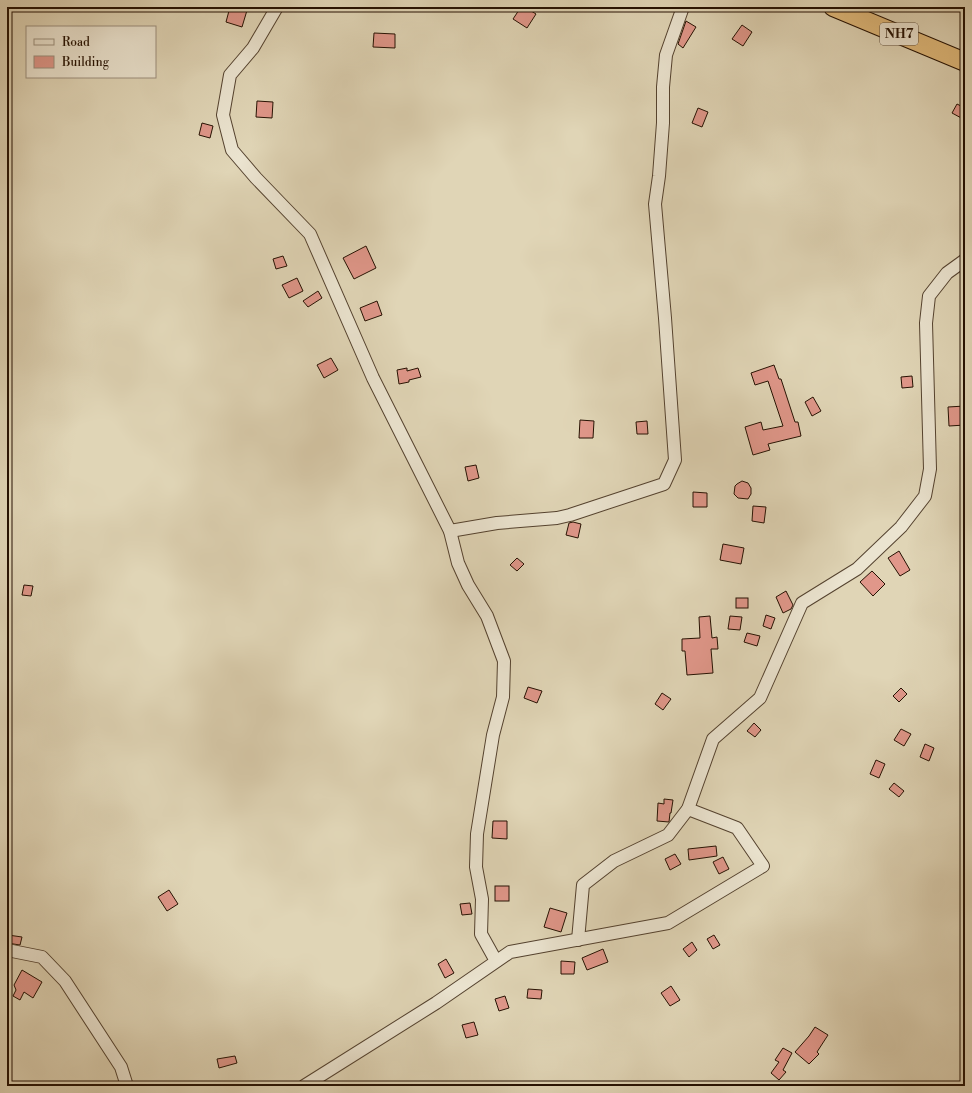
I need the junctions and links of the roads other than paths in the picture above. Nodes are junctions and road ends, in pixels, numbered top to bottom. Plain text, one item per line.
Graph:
1 (277, 7) edge
2 (683, 7) edge
3 (833, 7) edge
4 (965, 62) edge
5 (965, 260) edge
6 (450, 531) junction
7 (688, 809) junction
8 (578, 940) junction
9 (7, 950) edge
10 (496, 961) junction
11 (127, 1086) edge
12 (304, 1086) edge

1 - 6 street
2 - 6 street
3 - 4 highway, NH7
5 - 7 street
6 - 10 street
7 - 8 street
7 - 8 street
8 - 10 street
9 - 11 street
10 - 12 street

